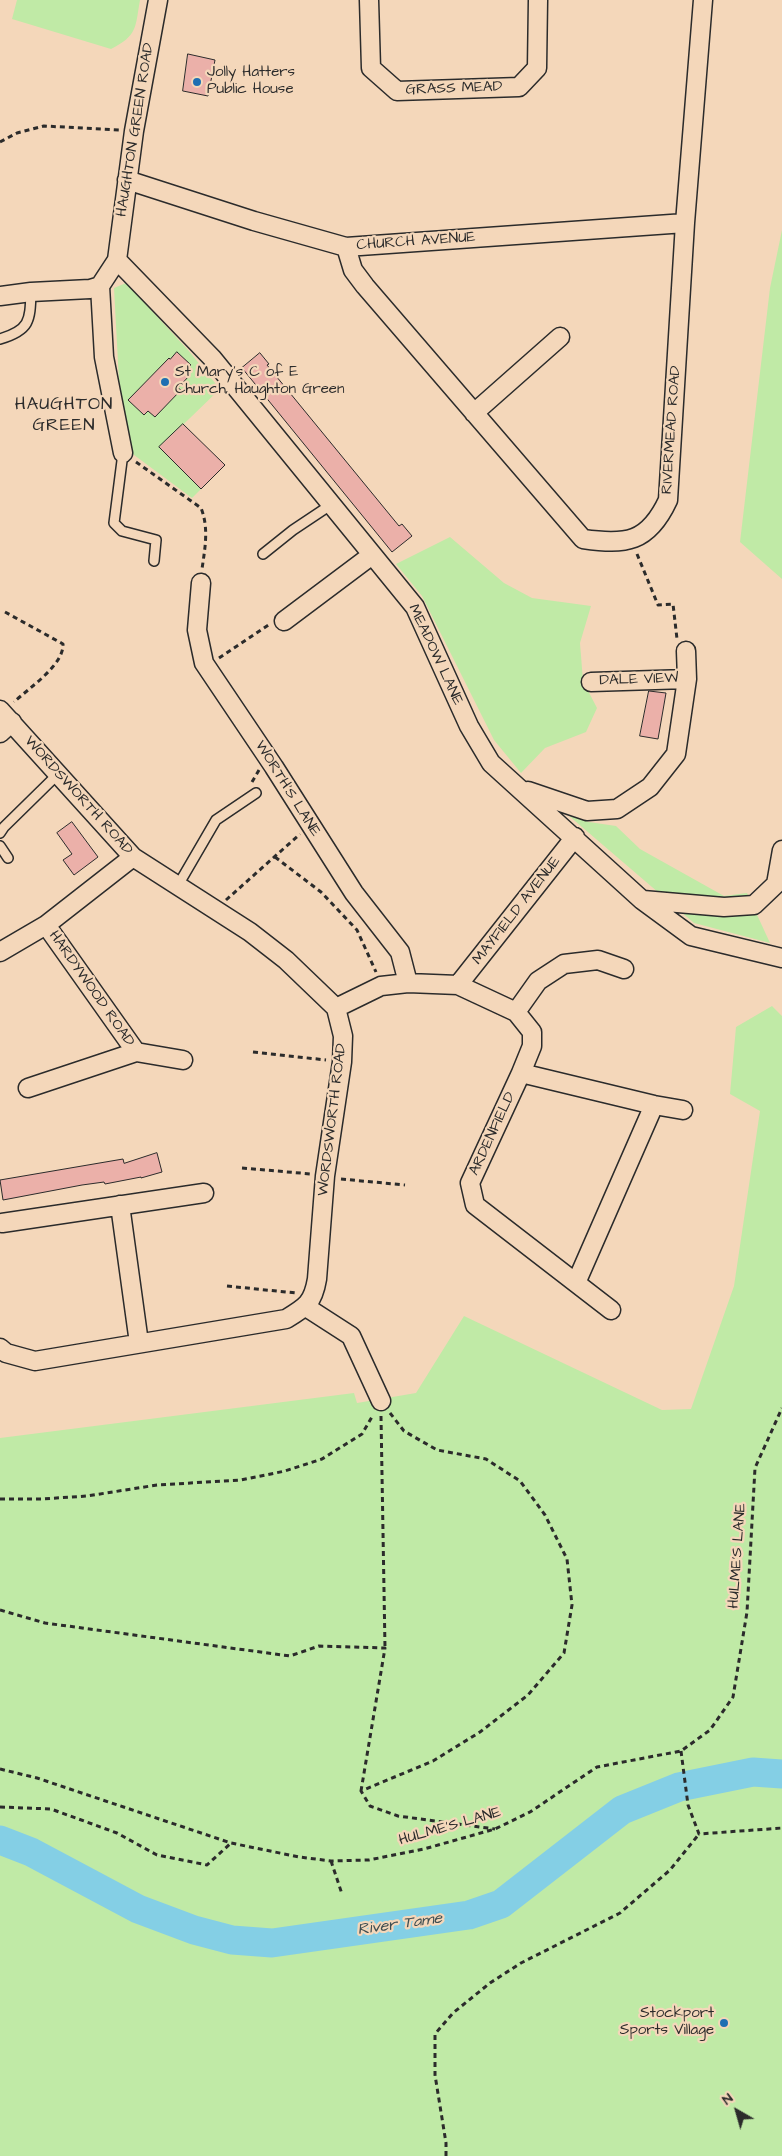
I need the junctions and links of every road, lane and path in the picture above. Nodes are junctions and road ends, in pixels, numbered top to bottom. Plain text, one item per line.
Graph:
1 (158, 0) edge
2 (370, 0) edge
3 (538, 0) edge
4 (703, 0) edge
5 (134, 131) junction
6 (0, 142) edge
7 (127, 180) junction
8 (685, 222) junction
9 (346, 247) junction
10 (117, 260) junction
11 (100, 286) junction
12 (32, 292) junction
13 (0, 296) edge
14 (560, 336) dead end
15 (0, 339) edge
16 (474, 413) junction
17 (123, 453) junction
18 (332, 503) junction
19 (631, 539) junction
20 (263, 554) dead end
21 (372, 555) junction
22 (154, 561) dead end
23 (201, 583) joint
24 (5, 612) dead end
25 (284, 621) joint
26 (686, 652) joint
27 (206, 666) junction
28 (687, 679) junction
29 (591, 682) dead end
30 (4, 720) edge
31 (58, 774) junction
32 (522, 791) junction
33 (256, 793) dead end
34 (0, 833) edge
35 (300, 833) dead end
36 (575, 837) junction
37 (0, 846) edge
38 (782, 850) edge
39 (132, 857) junction
40 (275, 857) junction
41 (8, 858) dead end
42 (177, 887) junction
43 (642, 900) junction
44 (217, 911) junction
45 (46, 925) junction
46 (0, 952) edge
47 (782, 958) edge
48 (624, 969) dead end
49 (377, 975) dead end
50 (408, 983) junction
51 (458, 985) junction
52 (336, 1008) junction
53 (516, 1012) junction
54 (136, 1052) junction
55 (253, 1052) dead end
56 (183, 1060) dead end
57 (342, 1062) junction
58 (522, 1073) junction
59 (28, 1088) dead end
60 (654, 1105) junction
61 (683, 1110) dead end
62 (242, 1168) dead end
63 (325, 1176) junction
64 (405, 1186) dead end
65 (204, 1193) dead end
66 (120, 1205) junction
67 (2, 1224) dead end
68 (576, 1283) junction
69 (227, 1286) dead end
70 (310, 1301) junction
71 (611, 1310) dead end
72 (139, 1343) junction
73 (0, 1348) edge
74 (381, 1401) junction
75 (782, 1408) edge
76 (0, 1498) edge
77 (0, 1610) edge
78 (386, 1648) junction
79 (680, 1751) junction
80 (0, 1769) edge
81 (361, 1791) junction
82 (0, 1807) edge
83 (782, 1828) edge
84 (495, 1829) junction
85 (699, 1834) junction
86 (231, 1843) junction
87 (331, 1861) junction
88 (342, 1894) dead end
89 (446, 2156) edge

1 - 5 street, HAUGHTON GREEN ROAD
2 - 3 street, GRASS MEAD
4 - 8 street, RIVERMEAD ROAD
5 - 6 path
5 - 7 street, HAUGHTON GREEN ROAD
7 - 9 street, CHURCH AVENUE
7 - 10 street, HAUGHTON GREEN ROAD
8 - 9 street, CHURCH AVENUE
8 - 19 street, RIVERMEAD ROAD
9 - 16 street, RIVERMEAD ROAD
10 - 11 street
10 - 18 street, MEADOW LANE
11 - 12 street
11 - 17 street
12 - 13 street
12 - 15 lane
14 - 16 street
16 - 19 street, RIVERMEAD ROAD
17 - 22 lane
17 - 23 path
18 - 20 lane
18 - 21 street, MEADOW LANE
19 - 26 path
21 - 25 street
21 - 32 street, MEADOW LANE
23 - 27 street, WORTH'S LANE
24 - 30 path
25 - 27 path
26 - 28 street, DALE VIEW
27 - 50 street, WORTH'S LANE
28 - 29 street, DALE VIEW
28 - 32 street, DALE VIEW
30 - 31 street, WORDSWORTH ROAD
31 - 34 lane
31 - 39 street, WORDSWORTH ROAD
32 - 36 street, MEADOW LANE
33 - 42 lane
35 - 40 path
36 - 43 street, MEADOW LANE
36 - 51 street, MAYFIELD AVENUE
37 - 41 lane
38 - 43 street
39 - 42 street, WORDSWORTH ROAD
39 - 45 street
40 - 44 path
40 - 49 path
42 - 44 street, WORDSWORTH ROAD
43 - 47 street, MEADOW LANE
44 - 52 street, WORDSWORTH ROAD
45 - 46 street
45 - 54 street, HARDYWOOD ROAD
48 - 53 street
50 - 51 street
50 - 52 street
51 - 53 street
52 - 57 street, WORDSWORTH ROAD
53 - 58 street
54 - 56 street, HARDYWOOD ROAD
54 - 59 street, HARDYWOOD ROAD
55 - 57 path
57 - 63 street, WORDSWORTH ROAD
58 - 60 street, ARDENFIELD
58 - 68 street, ARDENFIELD
60 - 61 street, ARDENFIELD
60 - 68 street
62 - 63 path
63 - 64 path
63 - 70 street, WORDSWORTH ROAD
65 - 66 street
66 - 67 street
66 - 72 street
68 - 71 street, ARDENFIELD
69 - 70 path
70 - 72 street
70 - 74 street
72 - 73 street
74 - 76 path
74 - 78 path
74 - 81 path
75 - 79 path, HULME'S LANE
77 - 78 path
78 - 81 path
79 - 84 path, HULME'S LANE
79 - 85 path
80 - 86 path, HULME'S LANE
81 - 84 path
82 - 86 path
83 - 85 path
84 - 87 path, HULME'S LANE
85 - 89 path
86 - 87 path, HULME'S LANE
87 - 88 path

